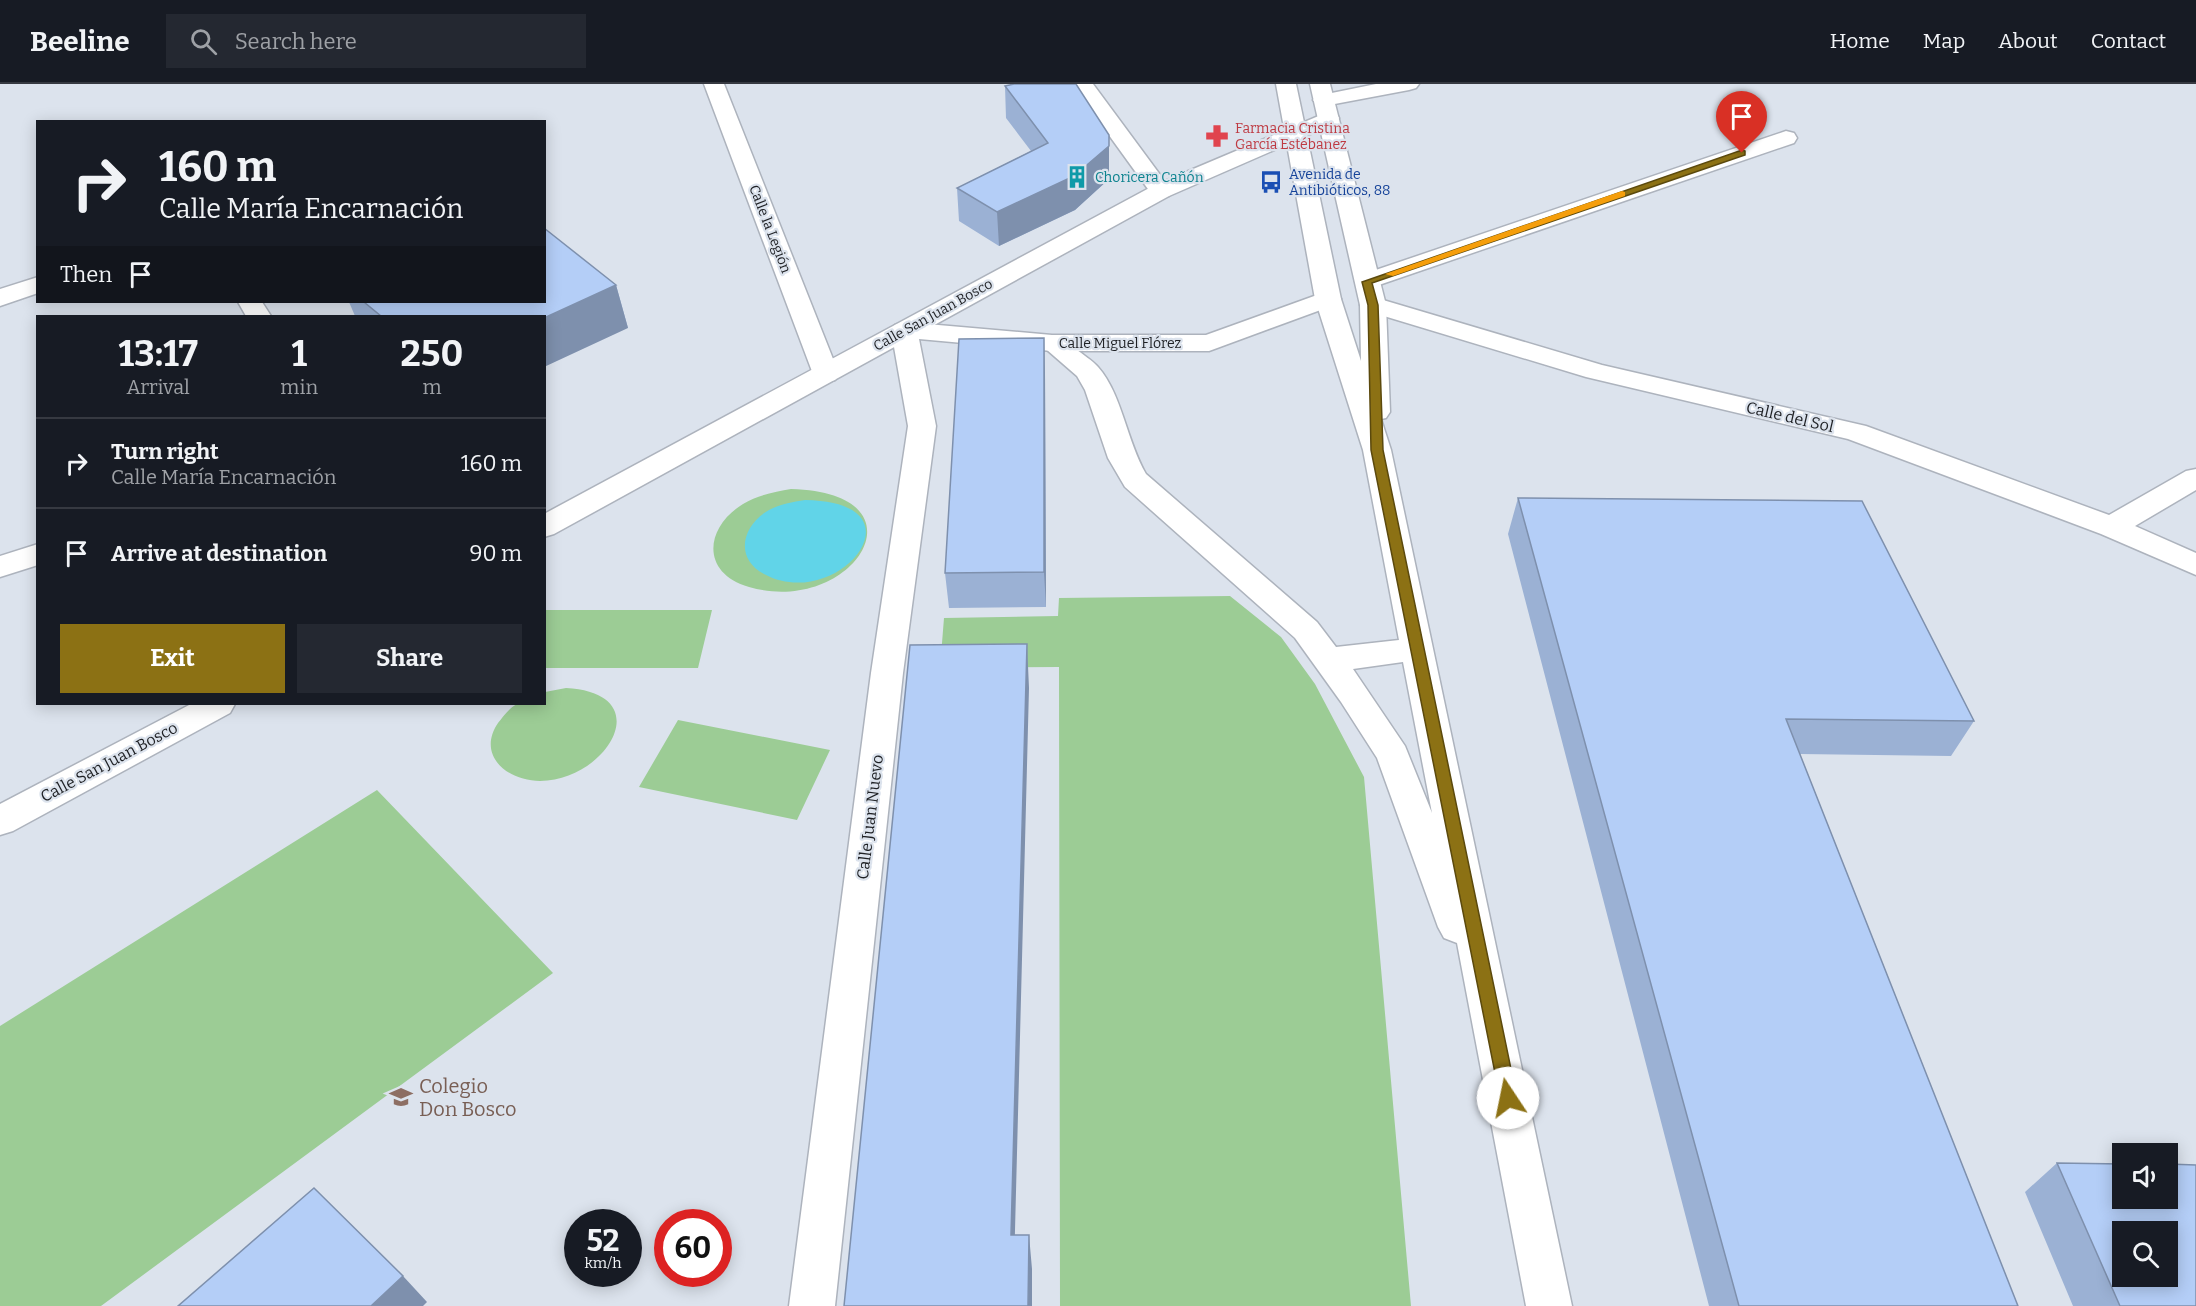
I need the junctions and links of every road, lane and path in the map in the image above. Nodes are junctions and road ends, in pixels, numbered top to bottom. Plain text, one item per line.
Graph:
1 (714, 84) edge
2 (1082, 84) edge
3 (1286, 84) edge
4 (1409, 84) edge
5 (1324, 101) edge
6 (1296, 133) junction
7 (1786, 138) dead end
8 (1161, 191) junction
9 (36, 285) edge
10 (1370, 293) junction
11 (0, 298) edge
12 (1328, 299) junction
13 (904, 330) junction
14 (1052, 343) junction
15 (826, 374) junction
16 (1377, 450) junction
17 (2196, 478) edge
18 (546, 526) edge
19 (2111, 527) junction
20 (36, 555) edge
21 (2196, 565) edge
22 (0, 567) edge
23 (1416, 648) junction
24 (1327, 659) junction
25 (217, 705) edge
26 (0, 821) edge
27 (1494, 1028) junction
28 (812, 1306) edge
29 (1549, 1306) edge

1 - 15 street, Calle la Legión
2 - 8 street
3 - 6 street
4 - 5 street, Calle San Juan Bosco
5 - 6 street, Calle San Juan Bosco
5 - 10 street
6 - 8 street, Calle San Juan Bosco
6 - 12 street
7 - 10 street
8 - 13 street, Calle San Juan Bosco
9 - 11 street
10 - 16 street
10 - 19 street, Calle del Sol
12 - 14 street, Calle Miguel Flórez
12 - 16 street
13 - 14 street, Calle Miguel Flórez
13 - 15 street, Calle San Juan Bosco
13 - 28 street, Calle Juan Nuevo
14 - 24 street
15 - 18 street, Calle San Juan Bosco
16 - 23 street
17 - 19 street
19 - 21 street, Calle del Sol
20 - 22 street
23 - 24 street
23 - 27 street
24 - 27 street
25 - 26 street, Calle San Juan Bosco
27 - 29 street

